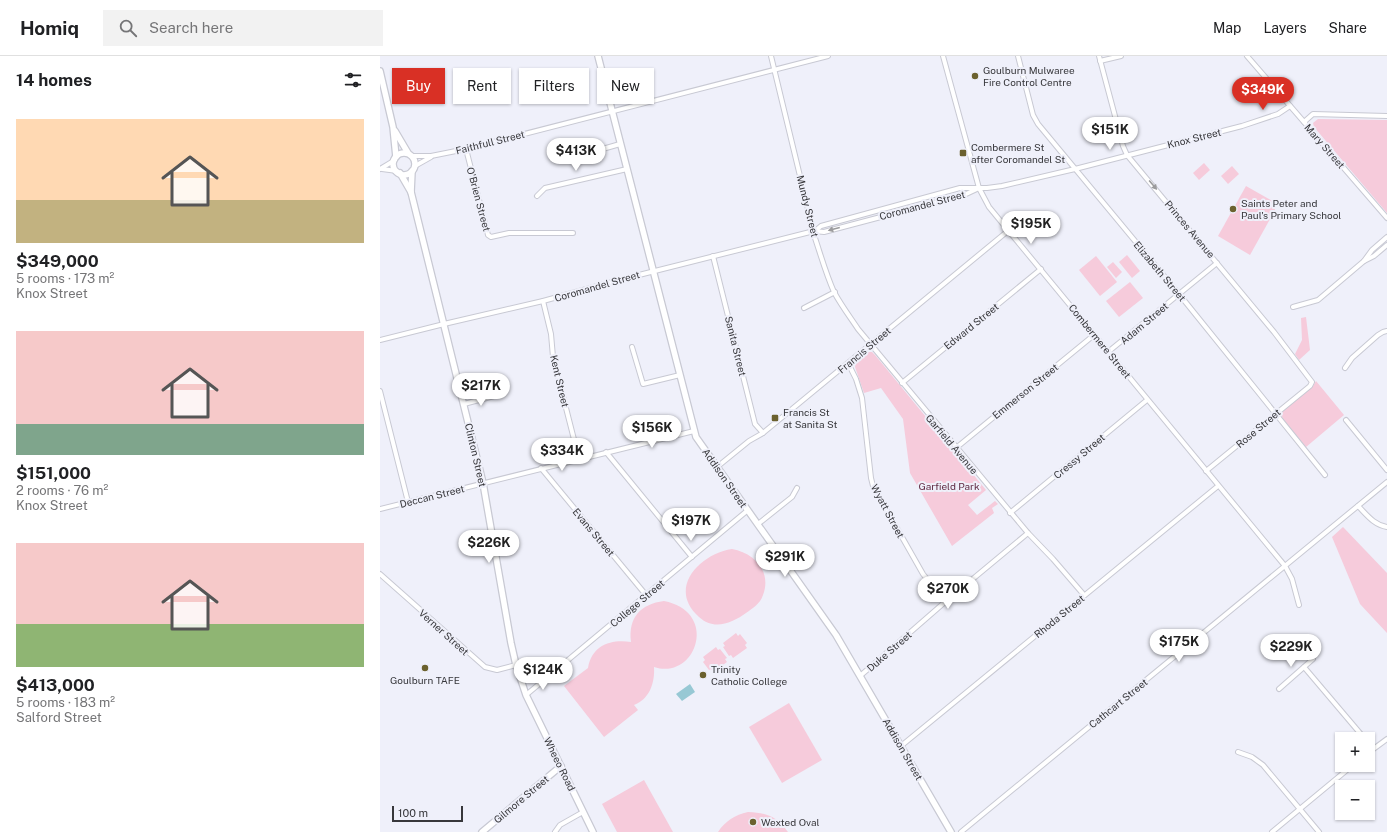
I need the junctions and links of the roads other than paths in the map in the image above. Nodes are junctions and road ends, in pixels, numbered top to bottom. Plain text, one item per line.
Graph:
1 (598, 56) edge
2 (771, 56) edge
3 (828, 56) edge
4 (942, 56) edge
5 (1018, 56) edge
6 (1099, 56) edge
7 (1121, 56) edge
8 (1247, 56) edge
9 (1100, 62) junction
10 (774, 70) junction
11 (380, 71) edge
12 (382, 84) edge
13 (1290, 106) junction
14 (612, 111) junction
15 (1387, 116) edge
16 (1304, 122) junction
17 (393, 127) junction
18 (620, 144) junction
19 (466, 149) junction
20 (410, 155) junction
21 (1127, 155) junction
22 (431, 156) junction
23 (395, 158) junction
24 (568, 159) dead end
25 (381, 169) edge
26 (413, 169) junction
27 (626, 169) junction
28 (1075, 169) junction
29 (398, 172) junction
30 (979, 188) junction
31 (411, 192) junction
32 (537, 196) dead end
33 (927, 197) junction
34 (929, 204) junction
35 (890, 207) junction
36 (892, 214) junction
37 (856, 217) junction
38 (1387, 218) edge
39 (857, 223) junction
40 (1009, 230) junction
41 (814, 231) junction
42 (573, 233) dead end
43 (1387, 237) edge
44 (1387, 245) edge
45 (713, 256) junction
46 (1364, 261) junction
47 (1217, 262) junction
48 (1041, 269) junction
49 (653, 271) junction
50 (835, 292) junction
51 (1179, 294) junction
52 (544, 302) junction
53 (1293, 307) dead end
54 (804, 308) dead end
55 (444, 324) junction
56 (1387, 331) edge
57 (1094, 335) junction
58 (380, 340) edge
59 (871, 344) junction
60 (632, 347) dead end
61 (1108, 352) junction
62 (848, 363) junction
63 (1345, 368) dead end
64 (680, 375) junction
65 (902, 383) junction
66 (1310, 386) joint
67 (380, 391) edge
68 (494, 396) dead end
69 (1147, 400) junction
70 (464, 404) junction
71 (1276, 414) junction
72 (1346, 420) dead end
73 (694, 431) junction
74 (763, 433) junction
75 (956, 448) junction
76 (606, 452) junction
77 (578, 459) junction
78 (717, 467) junction
79 (541, 468) junction
80 (1387, 470) edge
81 (1206, 471) junction
82 (1325, 475) dead end
83 (1387, 482) edge
84 (483, 483) junction
85 (1218, 486) junction
86 (798, 488) dead end
87 (408, 502) junction
88 (1358, 506) junction
89 (380, 509) edge
90 (748, 510) junction
91 (1010, 513) junction
92 (758, 524) junction
93 (1387, 527) edge
94 (1028, 533) junction
95 (692, 557) junction
96 (1285, 566) junction
97 (380, 574) edge
98 (646, 595) junction
99 (1084, 595) junction
100 (945, 602) junction
101 (1299, 604) dead end
102 (1313, 659) dead end
103 (516, 665) junction
104 (1304, 667) junction
105 (860, 676) junction
106 (1279, 689) dead end
107 (526, 695) junction
108 (1359, 732) edge
109 (1387, 739) edge
110 (901, 746) junction
111 (1375, 748) edge
112 (1238, 752) dead end
113 (561, 766) junction
114 (1344, 772) edge
115 (1300, 808) junction
116 (583, 812) junction
117 (482, 832) edge
118 (555, 832) edge
119 (593, 832) edge
120 (951, 832) edge
121 (961, 832) edge
122 (1272, 832) edge
123 (1319, 832) edge

1 - 14 street, Addison Street
2 - 10 street, Mundy Street
3 - 10 street, Faithfull Street
4 - 30 street, Combermere Street
5 - 28 street, Elizabeth Street
6 - 9 street, Princes Avenue
7 - 9 street
8 - 13 street, Mary Street
9 - 21 street, Princes Avenue
10 - 14 street, Faithfull Street
10 - 41 street, Mundy Street
11 - 12 street
12 - 17 street
13 - 16 street, Mary Street
13 - 21 street, Knox Street
14 - 18 street, Addison Street
14 - 19 street, Faithfull Street
15 - 16 street
16 - 38 street, Mary Street
17 - 20 street
17 - 23 street
18 - 24 street
18 - 27 street, Addison Street
19 - 22 street, Faithfull Street
19 - 42 street, O'Brien Street
20 - 22 street, Faithfull Street
20 - 23 street
20 - 26 street
21 - 28 street, Knox Street
21 -> 47 street, Princes Avenue
22 - 26 street, Faithfull Street
23 - 25 street
23 - 29 street
25 - 29 street
26 - 29 street
26 - 31 street, Clinton Street
27 - 32 street
27 - 49 street, Addison Street
28 - 30 street, Knox Street
28 - 51 street, Elizabeth Street
29 - 31 street, Clinton Street
30 - 33 street, Coromandel Street
30 - 34 street, Coromandel Street
30 - 40 street, Combermere Street
31 - 55 street, Clinton Street
33 - 34 street
33 - 35 street, Coromandel Street
34 - 36 street, Coromandel Street
35 - 36 street
35 - 37 street, Coromandel Street
36 - 39 street, Coromandel Street
37 - 39 street
37 - 41 street, Coromandel Street
39 -> 41 street, Coromandel Street
40 - 48 street, Combermere Street
40 - 59 street, Francis Street
41 - 45 street, Coromandel Street
41 - 50 street, Mundy Street
43 - 46 street
44 - 46 street
45 - 49 street, Coromandel Street
45 - 74 street, Sanita Street
46 - 53 street
47 - 51 street, Adam Street
47 - 66 street, Princes Avenue
48 - 57 street, Combermere Street
48 - 65 street, Edward Street
49 - 52 street, Coromandel Street
49 - 64 street, Addison Street
50 - 54 street
50 - 59 street, Mundy Street
51 - 61 street, Adam Street
51 - 71 street, Elizabeth Street
52 - 55 street, Coromandel Street
52 - 77 street, Kent Street
55 - 58 street, Coromandel Street
55 - 70 street, Clinton Street
56 - 63 street
57 - 61 street, Combermere Street
57 - 75 street, Emmerson Street
59 - 62 street, Francis Street
59 - 65 street, Garfield Avenue
60 - 64 street
61 - 69 street, Combermere Street
62 - 74 street, Francis Street
62 - 100 street, Wyatt Street
64 - 73 street, Addison Street
65 - 75 street, Garfield Avenue
66 - 71 street, Rose Street
67 - 87 street
68 - 70 street
69 - 81 street, Combermere Street
69 - 91 street, Cressy Street
70 - 84 street, Clinton Street
71 - 81 street, Rose Street
71 - 82 street, Elizabeth Street
72 - 80 street
73 - 76 street, Deccan Street
73 - 78 street, Addison Street
74 - 78 street, Francis Street
75 - 91 street, Garfield Avenue
76 - 77 street, Deccan Street
76 - 95 street
77 - 79 street, Deccan Street
78 - 90 street, Addison Street
79 - 84 street, Deccan Street
79 - 98 street, Evans Street
81 - 85 street, Combermere Street
83 - 88 street, Cathcart Street
84 - 87 street, Deccan Street
84 - 103 street, Clinton Street
85 - 96 street, Combermere Street
85 - 99 street, Rhoda Street
86 - 92 street
87 - 89 street, Deccan Street
88 - 93 street
88 - 96 street, Cathcart Street
90 - 92 street, Addison Street
90 - 95 street, College Street
91 - 94 street, Garfield Avenue
92 - 105 street, Addison Street
94 - 99 street, Garfield Avenue
94 - 100 street, Duke Street
95 - 98 street, College Street
96 - 101 street, Combermere Street
96 - 121 street, Cathcart Street
97 - 103 street, Verner Street
98 - 107 street, College Street
99 - 110 street, Rhoda Street
100 - 105 street, Duke Street
102 - 104 street
103 - 107 street, Clinton Street
104 - 106 street
104 - 108 street
105 - 110 street, Addison Street
107 - 113 street, Wheeo Road
109 - 111 street
110 - 120 street, Addison Street
112 - 115 street
113 - 116 street, Wheeo Road
113 - 117 street, Gilmore Street
114 - 115 street
115 - 122 street
115 - 123 street
116 - 118 street
116 - 119 street, Wheeo Road

